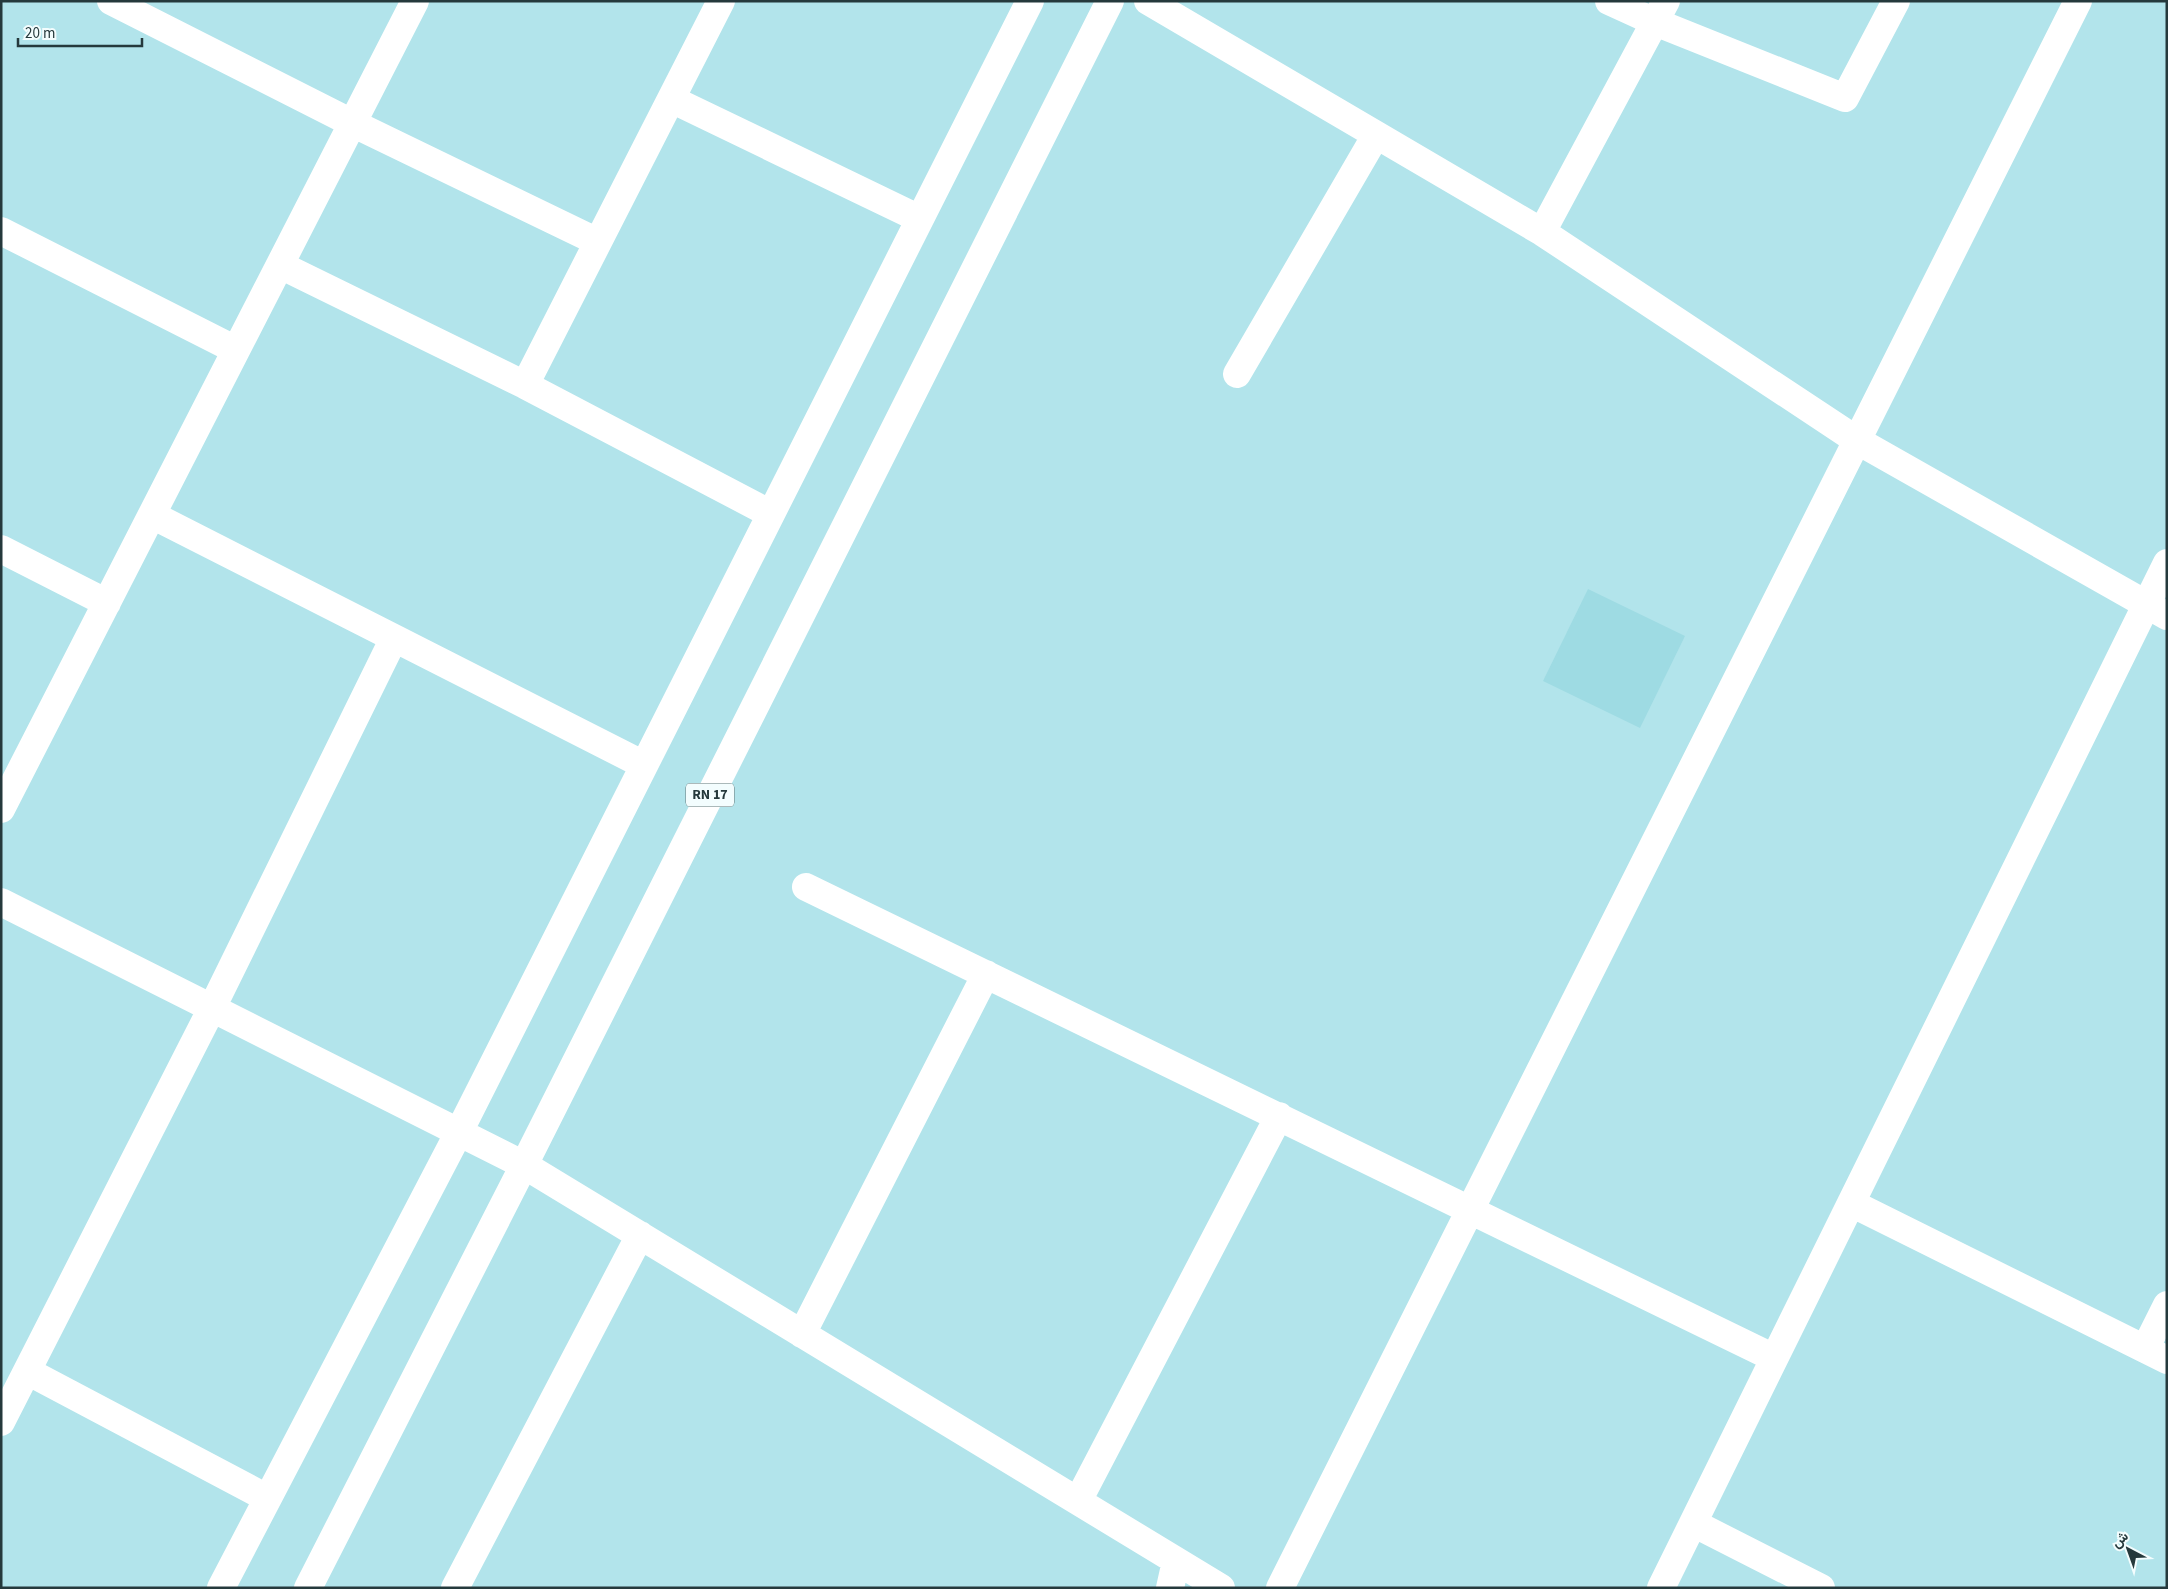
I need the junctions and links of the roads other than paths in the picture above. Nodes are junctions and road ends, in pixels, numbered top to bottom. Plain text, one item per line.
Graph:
1 (111, 1) edge
2 (415, 1) edge
3 (721, 1) edge
4 (1030, 1) edge
5 (1110, 1) edge
6 (1148, 1) edge
7 (1609, 1) edge
8 (1896, 1) edge
9 (2078, 1) edge
10 (1660, 12) edge
11 (671, 99) junction
12 (352, 123) junction
13 (1376, 135) junction
14 (920, 219) junction
15 (1, 231) edge
16 (1542, 232) junction
17 (598, 242) junction
18 (280, 266) junction
19 (236, 350) junction
20 (1237, 374) dead end
21 (525, 385) junction
22 (1858, 442) junction
23 (771, 514) junction
24 (152, 515) junction
25 (1, 549) edge
26 (2167, 563) edge
27 (106, 603) junction
28 (2156, 609) edge
29 (394, 638) junction
30 (644, 765) junction
31 (1, 809) edge
32 (806, 887) dead end
33 (1, 902) edge
34 (986, 974) junction
35 (212, 1008) junction
36 (1279, 1116) junction
37 (458, 1132) junction
38 (524, 1165) junction
39 (1851, 1203) junction
40 (1470, 1210) junction
41 (640, 1235) junction
42 (2167, 1305) edge
43 (802, 1334) junction
44 (2156, 1354) edge
45 (1774, 1358) junction
46 (27, 1372) junction
47 (1, 1422) edge
48 (267, 1498) junction
49 (1078, 1501) junction
50 (1694, 1524) junction
51 (1176, 1561) junction
52 (220, 1588) edge
53 (308, 1588) edge
54 (455, 1588) edge
55 (1170, 1588) edge
56 (1221, 1588) edge
57 (1280, 1588) edge
58 (1661, 1588) edge
59 (1821, 1588) edge

1 - 12 street
2 - 12 street
3 - 11 street
4 - 14 street
5 - 38 street, RN 17
6 - 13 street
7 - 10 street
8 - 10 street
9 - 22 street
10 - 16 street
11 - 14 street
11 - 17 street
12 - 17 street
12 - 18 street
13 - 16 street
13 - 20 street
14 - 23 street
15 - 19 street
16 - 22 street
17 - 21 street
18 - 19 street
18 - 21 street
19 - 24 street
21 - 23 street
22 - 28 street
22 - 40 street
23 - 30 street
24 - 27 street
24 - 29 street
25 - 27 street
26 - 28 street
27 - 31 street
28 - 39 street
29 - 30 street
29 - 35 street
30 - 37 street
32 - 34 street
33 - 35 street
34 - 36 street
34 - 43 street
35 - 37 street
35 - 46 street
36 - 40 street
36 - 49 street
37 - 38 street
37 - 48 street
38 - 41 street
38 - 53 street, RN 17
39 - 44 street
39 - 45 street
40 - 45 street
40 - 57 street
41 - 43 street
41 - 54 street
42 - 44 street
43 - 49 street
45 - 50 street
46 - 47 street
46 - 48 street
48 - 52 street
49 - 51 street
50 - 58 street
50 - 59 street
51 - 55 street
51 - 56 street

